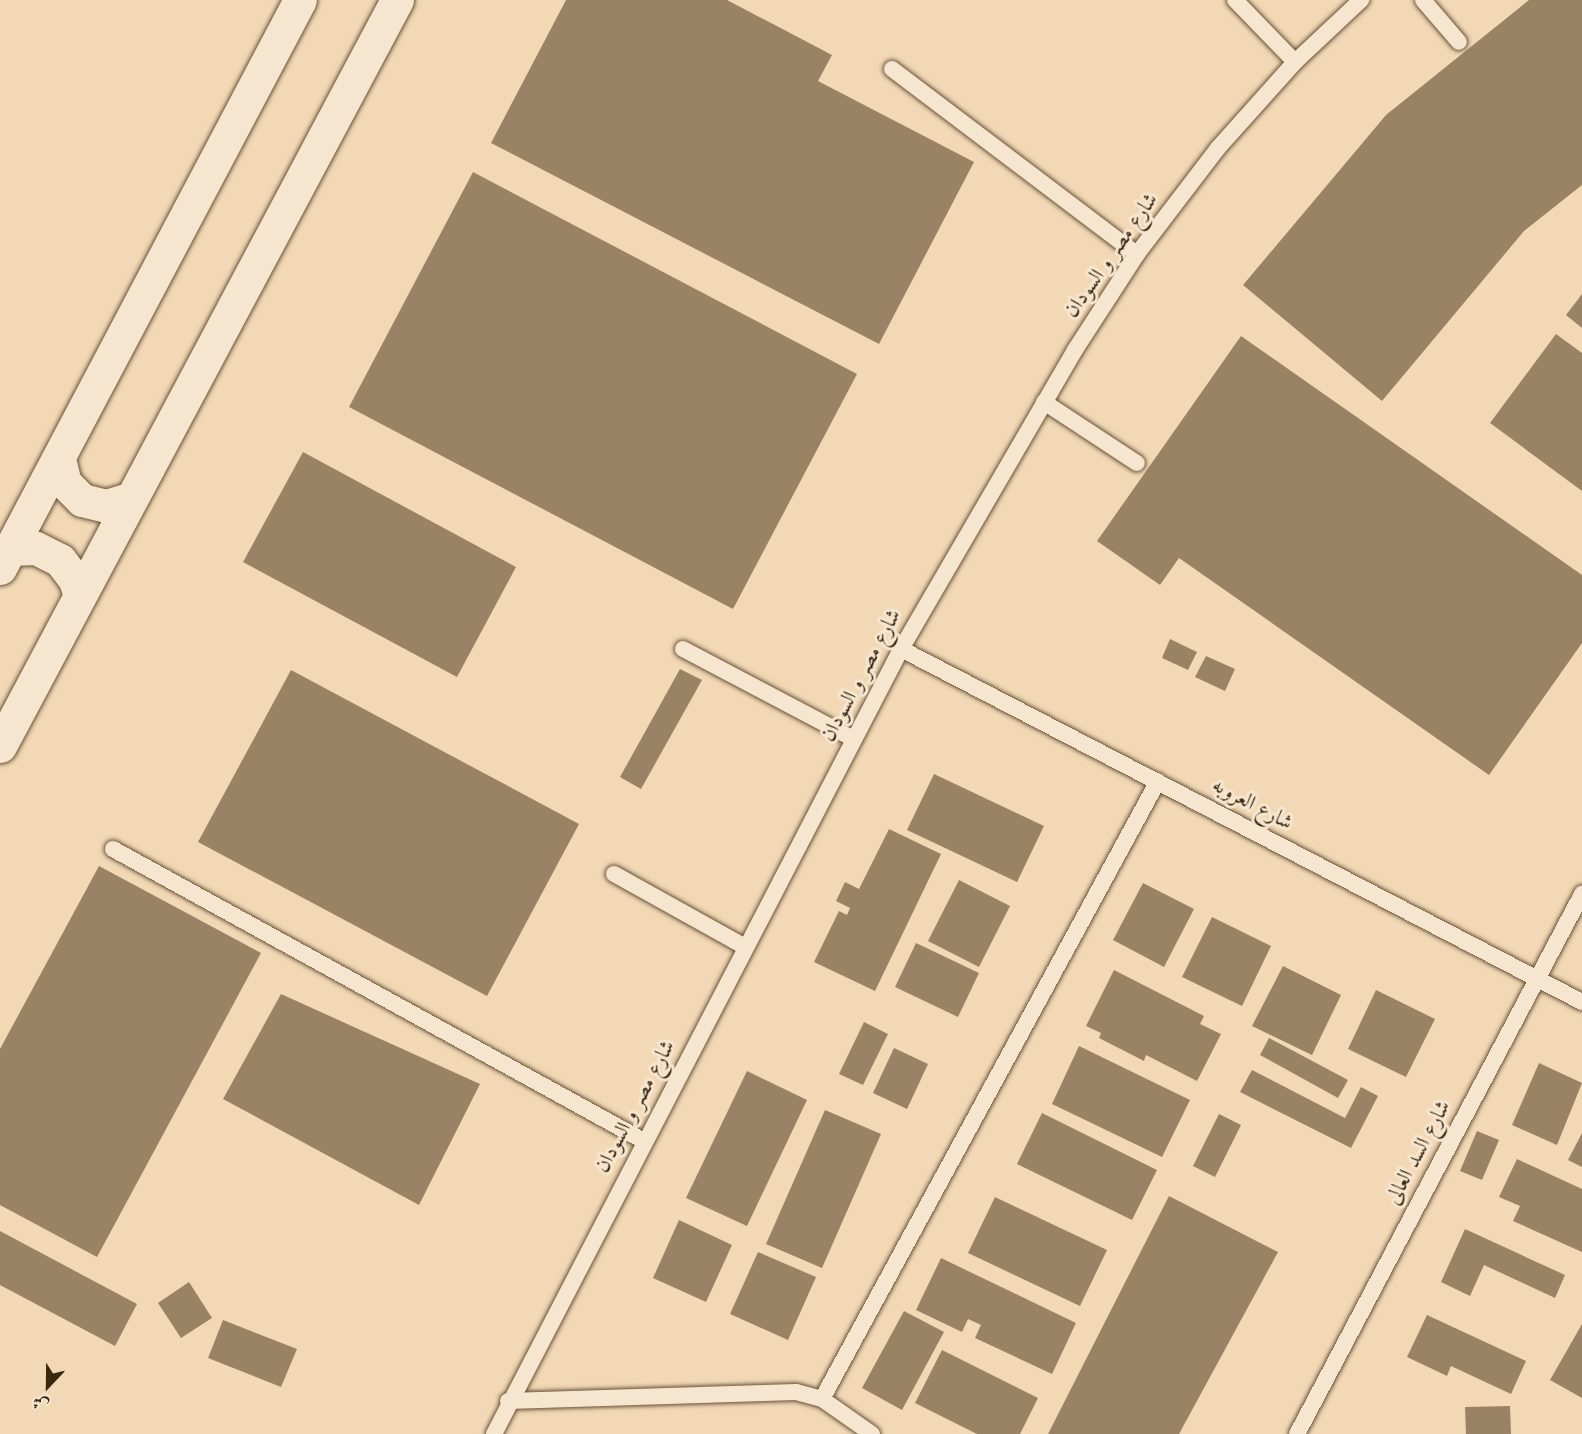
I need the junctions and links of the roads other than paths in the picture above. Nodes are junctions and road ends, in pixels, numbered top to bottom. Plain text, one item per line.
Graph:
1 (300, 0) edge
2 (397, 0) edge
3 (1235, 0) edge
4 (1361, 0) edge
5 (1423, 0) edge
6 (1459, 42) dead end
7 (1295, 63) junction
8 (892, 69) dead end
9 (1137, 254) junction
10 (1044, 402) junction
11 (59, 459) junction
12 (1137, 463) dead end
13 (129, 499) junction
14 (5, 558) edge
15 (79, 593) junction
16 (683, 649) dead end
17 (901, 649) junction
18 (854, 739) junction
19 (0, 746) edge
20 (1158, 781) junction
21 (113, 849) dead end
22 (614, 874) dead end
23 (1582, 894) edge
24 (745, 947) junction
25 (1536, 978) junction
26 (1582, 1002) edge
27 (644, 1141) junction
28 (822, 1399) junction
29 (508, 1401) junction
30 (494, 1434) edge
31 (872, 1434) edge
32 (1297, 1434) edge

1 - 11 street
2 - 13 street
3 - 7 lane
4 - 7 lane, شارع مصر و السودان
5 - 6 lane
7 - 9 lane, شارع مصر و السودان
8 - 9 lane
9 - 10 lane, شارع مصر و السودان
10 - 12 lane
10 - 17 lane, شارع مصر و السودان
11 - 13 street
11 - 14 street
13 - 15 street
14 - 15 street
15 - 19 street
16 - 18 lane
17 - 18 lane, شارع مصر و السودان
17 - 20 lane, شارع العروبه
18 - 24 lane, شارع مصر و السودان
20 - 25 lane, شارع العروبه
20 - 28 lane
21 - 27 lane
22 - 24 lane
23 - 25 lane, شارع السد العالى
24 - 27 lane, شارع مصر و السودان
25 - 26 lane, شارع العروبه
25 - 32 lane, شارع السد العالى
27 - 29 lane, شارع مصر و السودان
28 - 29 lane
28 - 31 lane
29 - 30 lane, شارع مصر و السودان

